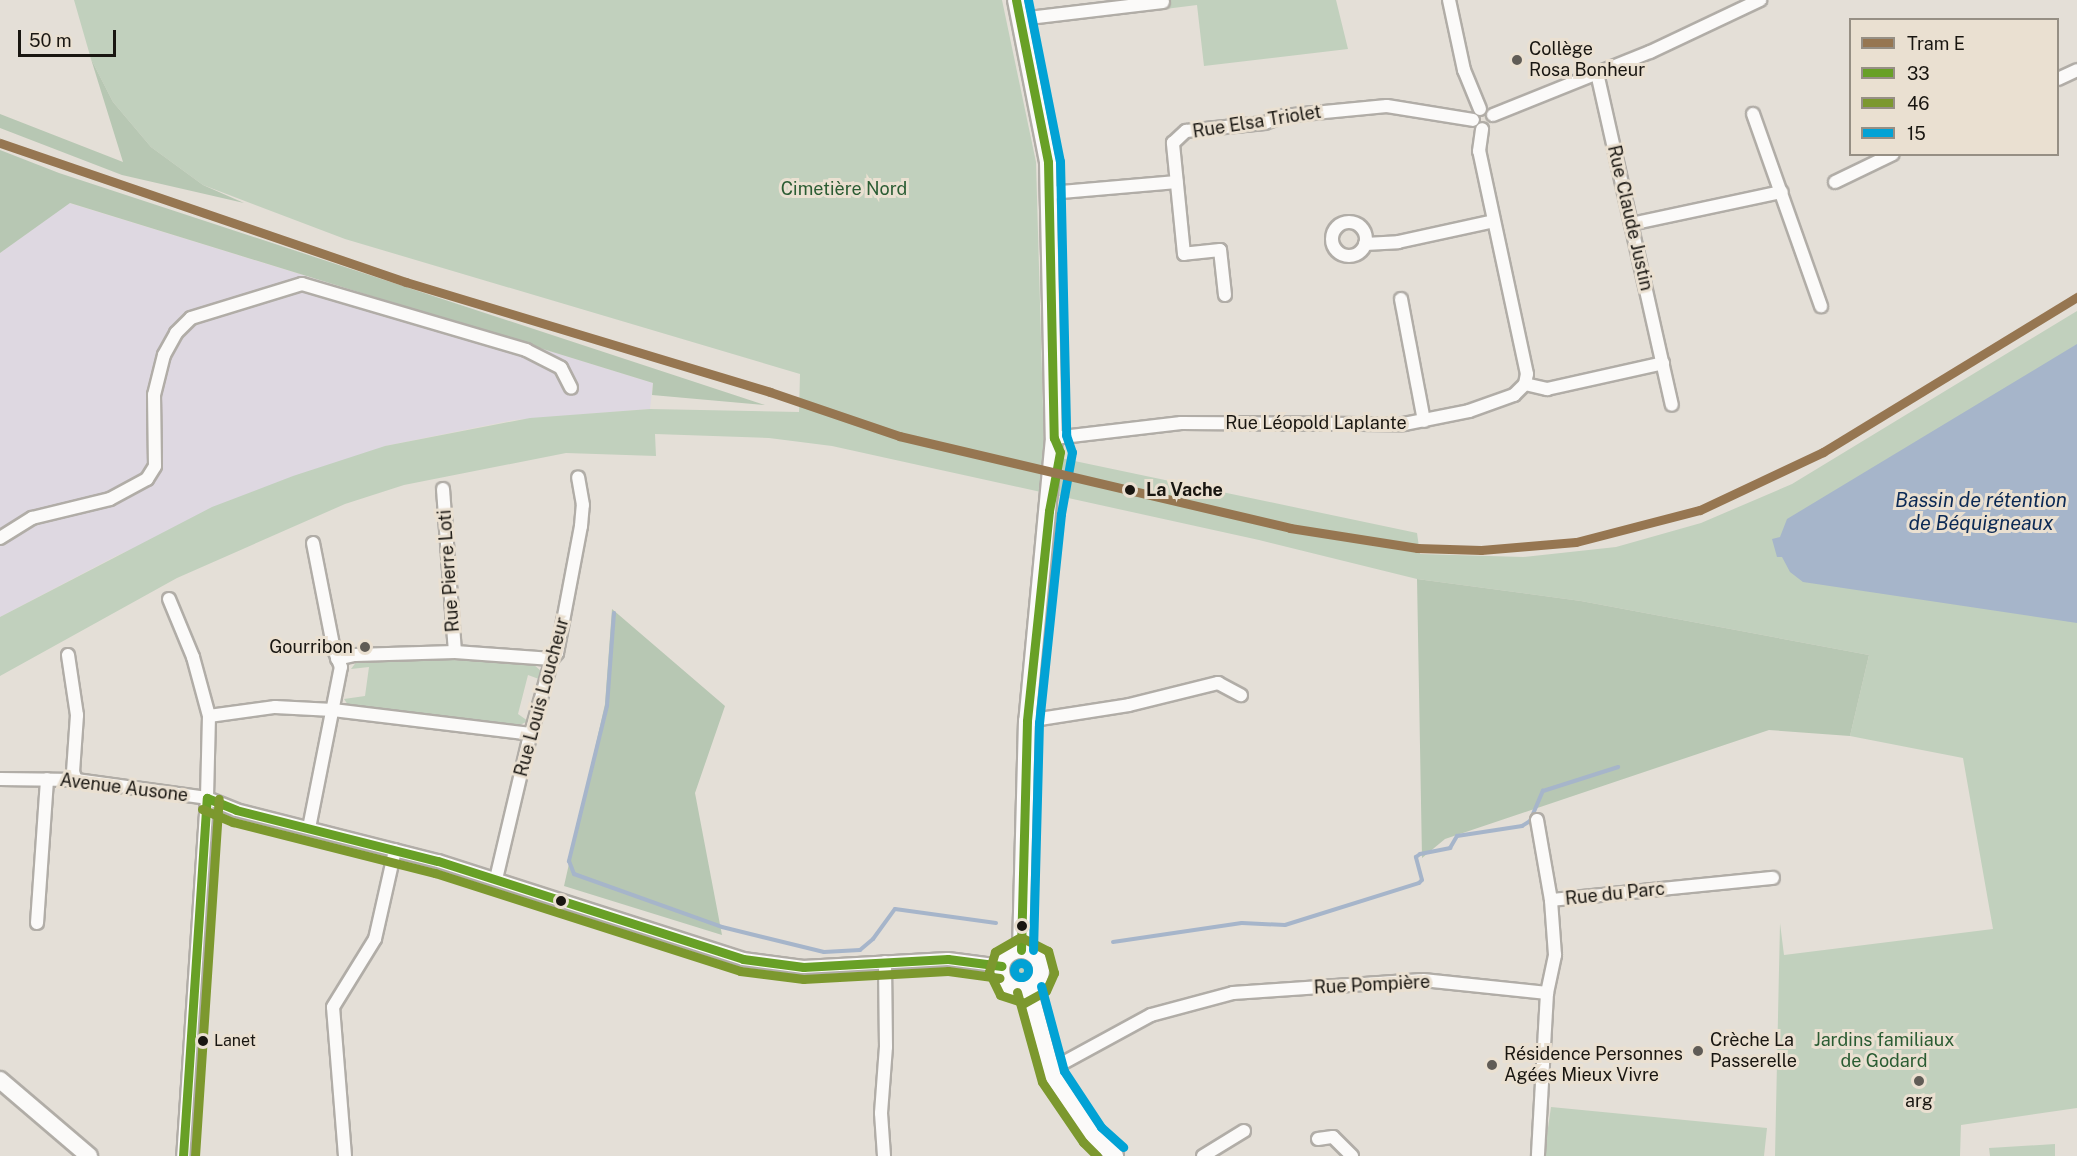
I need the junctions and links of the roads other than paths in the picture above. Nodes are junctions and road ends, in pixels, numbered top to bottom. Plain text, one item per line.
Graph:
1 (1016, 0) edge
2 (1449, 0) edge
3 (1760, 0) edge
4 (1163, 2) dead end
5 (1020, 19) junction
6 (2077, 70) edge
7 (1597, 73) junction
8 (2059, 79) edge
9 (1480, 109) junction
10 (1753, 114) dead end
11 (1493, 115) junction
12 (1473, 120) junction
13 (1482, 129) junction
14 (1889, 156) edge
15 (1177, 182) junction
16 (1835, 182) dead end
17 (1782, 192) junction
18 (1050, 193) junction
19 (1494, 221) junction
20 (1631, 224) junction
21 (1365, 244) dead end
22 (1225, 295) dead end
23 (1401, 299) dead end
24 (1821, 306) dead end
25 (1663, 363) junction
26 (1525, 384) junction
27 (571, 388) dead end
28 (1672, 405) dead end
29 (1424, 421) junction
30 (1054, 438) junction
31 (578, 477) dead end
32 (443, 489) dead end
33 (0, 538) edge
34 (313, 543) dead end
35 (169, 599) dead end
36 (455, 652) junction
37 (68, 655) dead end
38 (552, 658) junction
39 (337, 659) junction
40 (1241, 695) dead end
41 (333, 710) junction
42 (209, 716) junction
43 (1027, 721) junction
44 (531, 734) junction
45 (0, 779) edge
46 (48, 779) junction
47 (76, 780) junction
48 (207, 798) junction
49 (1537, 820) dead end
50 (309, 828) junction
51 (395, 850) junction
52 (1773, 878) dead end
53 (496, 879) junction
54 (1551, 900) junction
55 (37, 923) dead end
56 (1021, 950) junction
57 (885, 962) junction
58 (1002, 966) junction
59 (1029, 989) junction
60 (1547, 993) junction
61 (1050, 1070) junction
62 (0, 1080) edge
63 (1244, 1131) dead end
64 (1318, 1139) dead end
65 (89, 1156) edge
66 (183, 1156) edge
67 (345, 1156) edge
68 (884, 1156) edge
69 (1115, 1156) edge
70 (1203, 1156) edge
71 (1352, 1156) edge
72 (1538, 1156) edge

1 - 5 street
2 - 9 street
3 - 7 street
4 - 5 street
5 - 18 street
6 - 8 street
7 - 11 street
7 - 20 street, Rue Claude Justin
9 - 11 street
9 - 12 street
10 - 17 street
11 - 13 street
12 - 13 street
12 - 15 street, Rue Elsa Triolet
13 - 19 street
14 - 16 street
15 - 18 street
15 - 22 street
17 - 20 street
17 - 24 street
18 - 30 street
19 - 21 street
19 - 26 street
20 - 25 street, Rue Claude Justin
23 - 29 street
25 - 26 street
25 - 28 street, Rue Claude Justin
26 - 29 street, Rue Léopold Laplante
27 - 33 street
29 - 30 street, Rue Léopold Laplante
30 - 43 street
31 - 38 street, Rue Louis Loucheur
32 - 36 street, Rue Pierre Loti
34 - 39 street
35 - 42 street
36 - 38 street
36 - 39 street
37 - 47 street
38 - 44 street, Rue Louis Loucheur
39 - 41 street
40 - 43 street
41 - 42 street
41 - 44 street
41 - 50 street
42 - 48 street
43 - 56 street
44 - 53 street, Rue Louis Loucheur
45 - 46 street, Avenue Ausone
46 - 47 street, Avenue Ausone
46 - 55 street, Avenue Ausone
47 - 48 street, Avenue Ausone
48 - 50 street, Avenue Ausone
48 - 66 street
49 - 54 street
50 - 51 street, Avenue Ausone
51 - 53 street, Avenue Ausone
51 - 67 street
52 - 54 street, Rue du Parc
53 - 57 street, Avenue Ausone
54 - 60 street, Rue du Parc
56 - 58 street
56 - 59 street
57 - 58 street, Avenue Ausone
57 - 68 street
58 - 59 street
59 - 61 street
60 - 61 street, Rue Pompière
60 - 72 street
61 - 69 street
62 - 65 street
63 - 70 street
64 - 71 street

